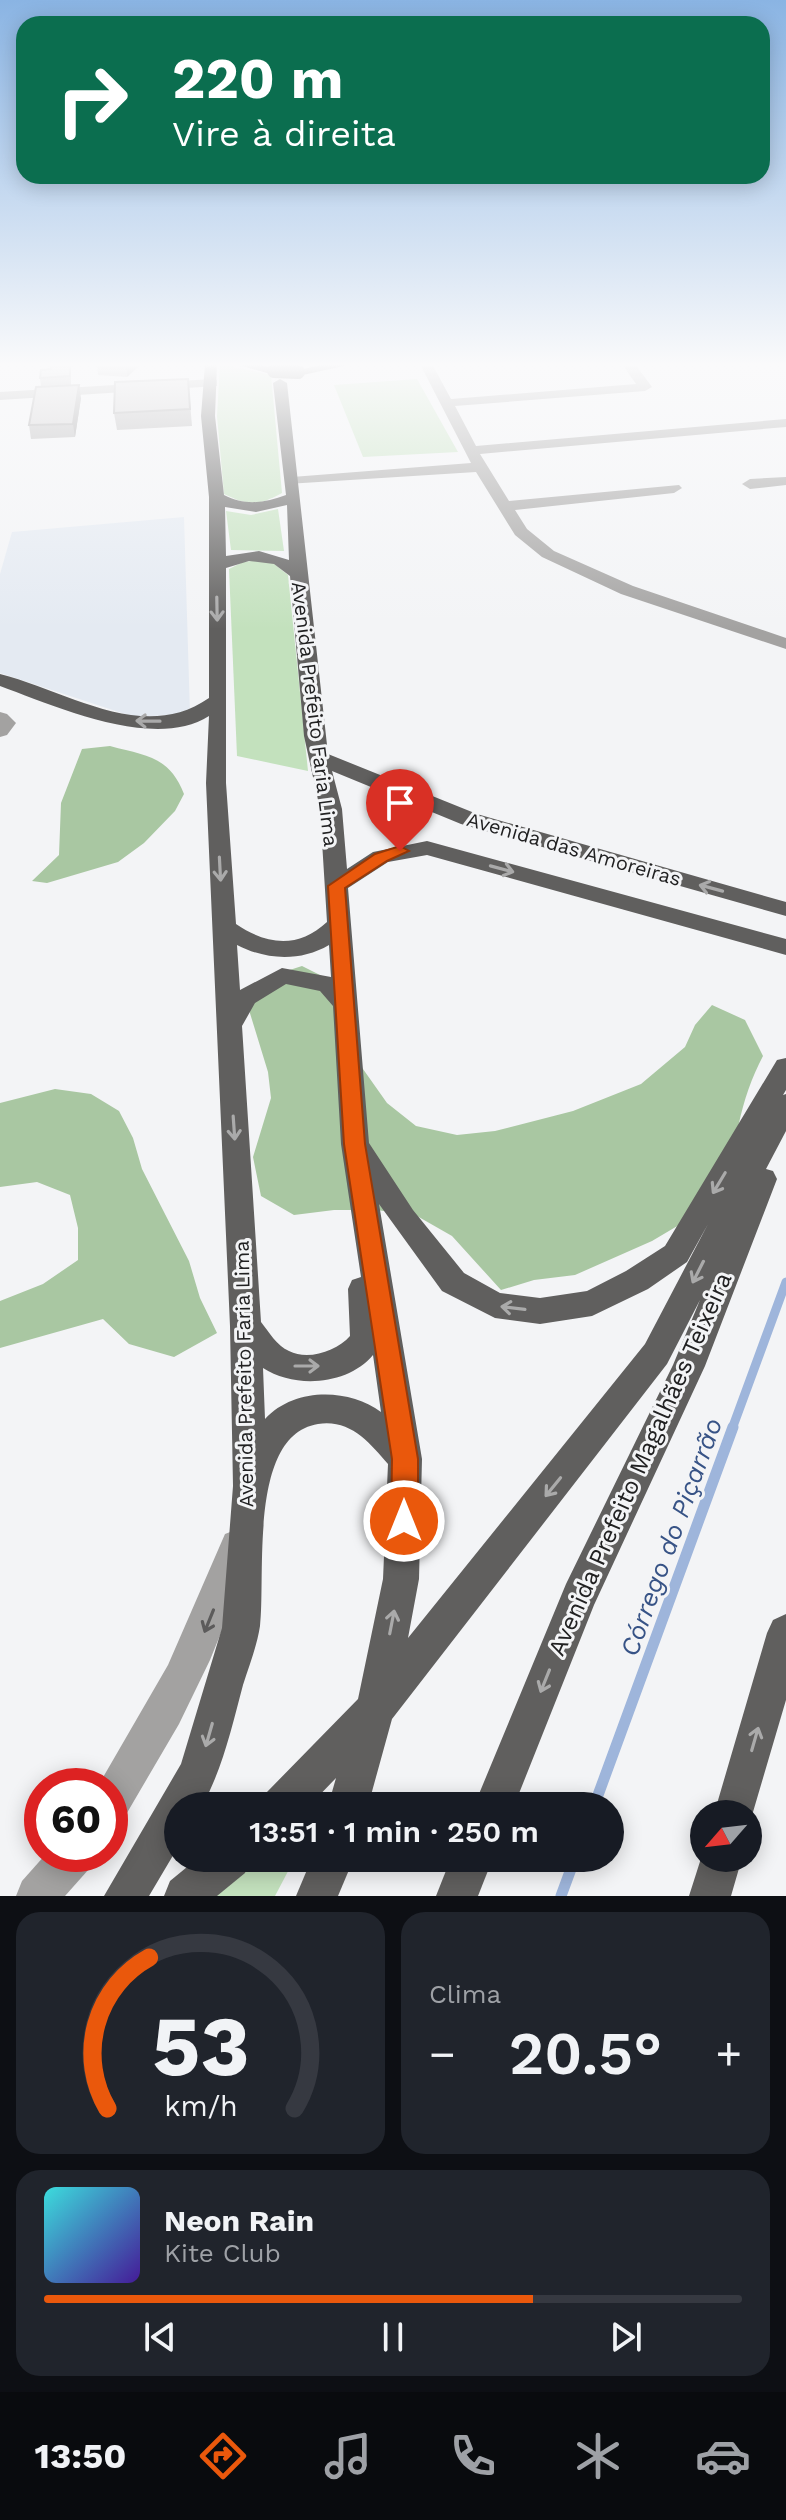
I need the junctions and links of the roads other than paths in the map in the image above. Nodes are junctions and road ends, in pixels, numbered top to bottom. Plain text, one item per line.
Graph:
1 (211, 452) edge
2 (288, 452) edge
3 (472, 452) edge
4 (482, 467) junction
5 (786, 481) edge
6 (750, 484) dead end
7 (674, 488) dead end
8 (293, 489) junction
9 (217, 497) junction
10 (505, 506) junction
11 (216, 566) junction
12 (298, 574) junction
13 (786, 644) edge
14 (0, 680) edge
15 (219, 700) junction
16 (0, 718) edge
17 (0, 731) edge
18 (322, 759) junction
19 (336, 886) junction
20 (786, 909) edge
21 (341, 923) junction
22 (223, 926) junction
23 (776, 944) edge
24 (347, 1007) junction
25 (228, 1028) junction
26 (786, 1067) edge
27 (786, 1104) edge
28 (786, 1121) edge
29 (355, 1144) junction
30 (367, 1219) junction
31 (246, 1326) junction
32 (405, 1459) junction
33 (249, 1504) junction
34 (786, 1633) edge
35 (375, 1709) junction
36 (128, 1777) edge
37 (188, 1792) edge
38 (295, 1792) edge
39 (352, 1792) edge
40 (500, 1792) edge
41 (738, 1800) edge
42 (164, 1832) edge
43 (58, 1872) edge
44 (213, 1872) edge
45 (327, 1872) edge
46 (466, 1872) edge
47 (717, 1872) edge
48 (37, 1896) edge
49 (125, 1896) edge
50 (185, 1896) edge
51 (317, 1896) edge
52 (457, 1896) edge
53 (710, 1896) edge

1 - 9 main road, Avenida Prefeito Faria Lima
2 - 8 main road, Avenida Prefeito Faria Lima
3 - 4 street
4 - 8 street
4 - 10 street
5 - 6 street
7 - 10 street
8 - 9 main road
8 - 12 main road, Avenida Prefeito Faria Lima
9 - 11 main road, Avenida Prefeito Faria Lima
10 - 13 street
11 - 12 main road
11 -> 15 main road, Avenida Prefeito Faria Lima
12 - 18 main road, Avenida Prefeito Faria Lima
15 -> 14 main road
15 -> 22 main road, Avenida Prefeito Faria Lima
16 - 17 street
18 - 19 main road, Avenida Prefeito Faria Lima
20 -> 18 main road, Avenida das Amoreiras
19 - 21 main road, Avenida Prefeito Faria Lima
19 -> 23 main road, Avenida das Amoreiras
21 - 22 main road
21 - 24 main road, Avenida Prefeito Faria Lima
22 - 25 main road, Avenida Prefeito Faria Lima
24 - 25 main road
24 - 29 main road, Avenida Prefeito Faria Lima
25 -> 31 main road, Avenida Prefeito Faria Lima
26 -> 29 main road
27 -> 35 main road, Avenida Prefeito Magalhães Teixeira
28 -> 40 main road, Avenida Prefeito Magalhães Teixeira
29 - 30 main road, Avenida Prefeito Faria Lima
31 -> 30 main road
30 - 32 main road, Avenida Prefeito Faria Lima
31 - 33 main road, Avenida Prefeito Faria Lima
32 - 33 main road
35 -> 32 main road, Avenida Prefeito Faria Lima
33 -> 36 street
33 -> 37 main road, Avenida Prefeito Faria Lima
41 -> 34 main road
35 - 38 main road
35 - 39 main road, Avenida Prefeito Faria Lima
42 - 49 main road, Avenida Prefeito Faria Lima
43 - 48 street
44 - 50 main road
45 - 51 main road
46 - 52 main road
47 - 53 main road

